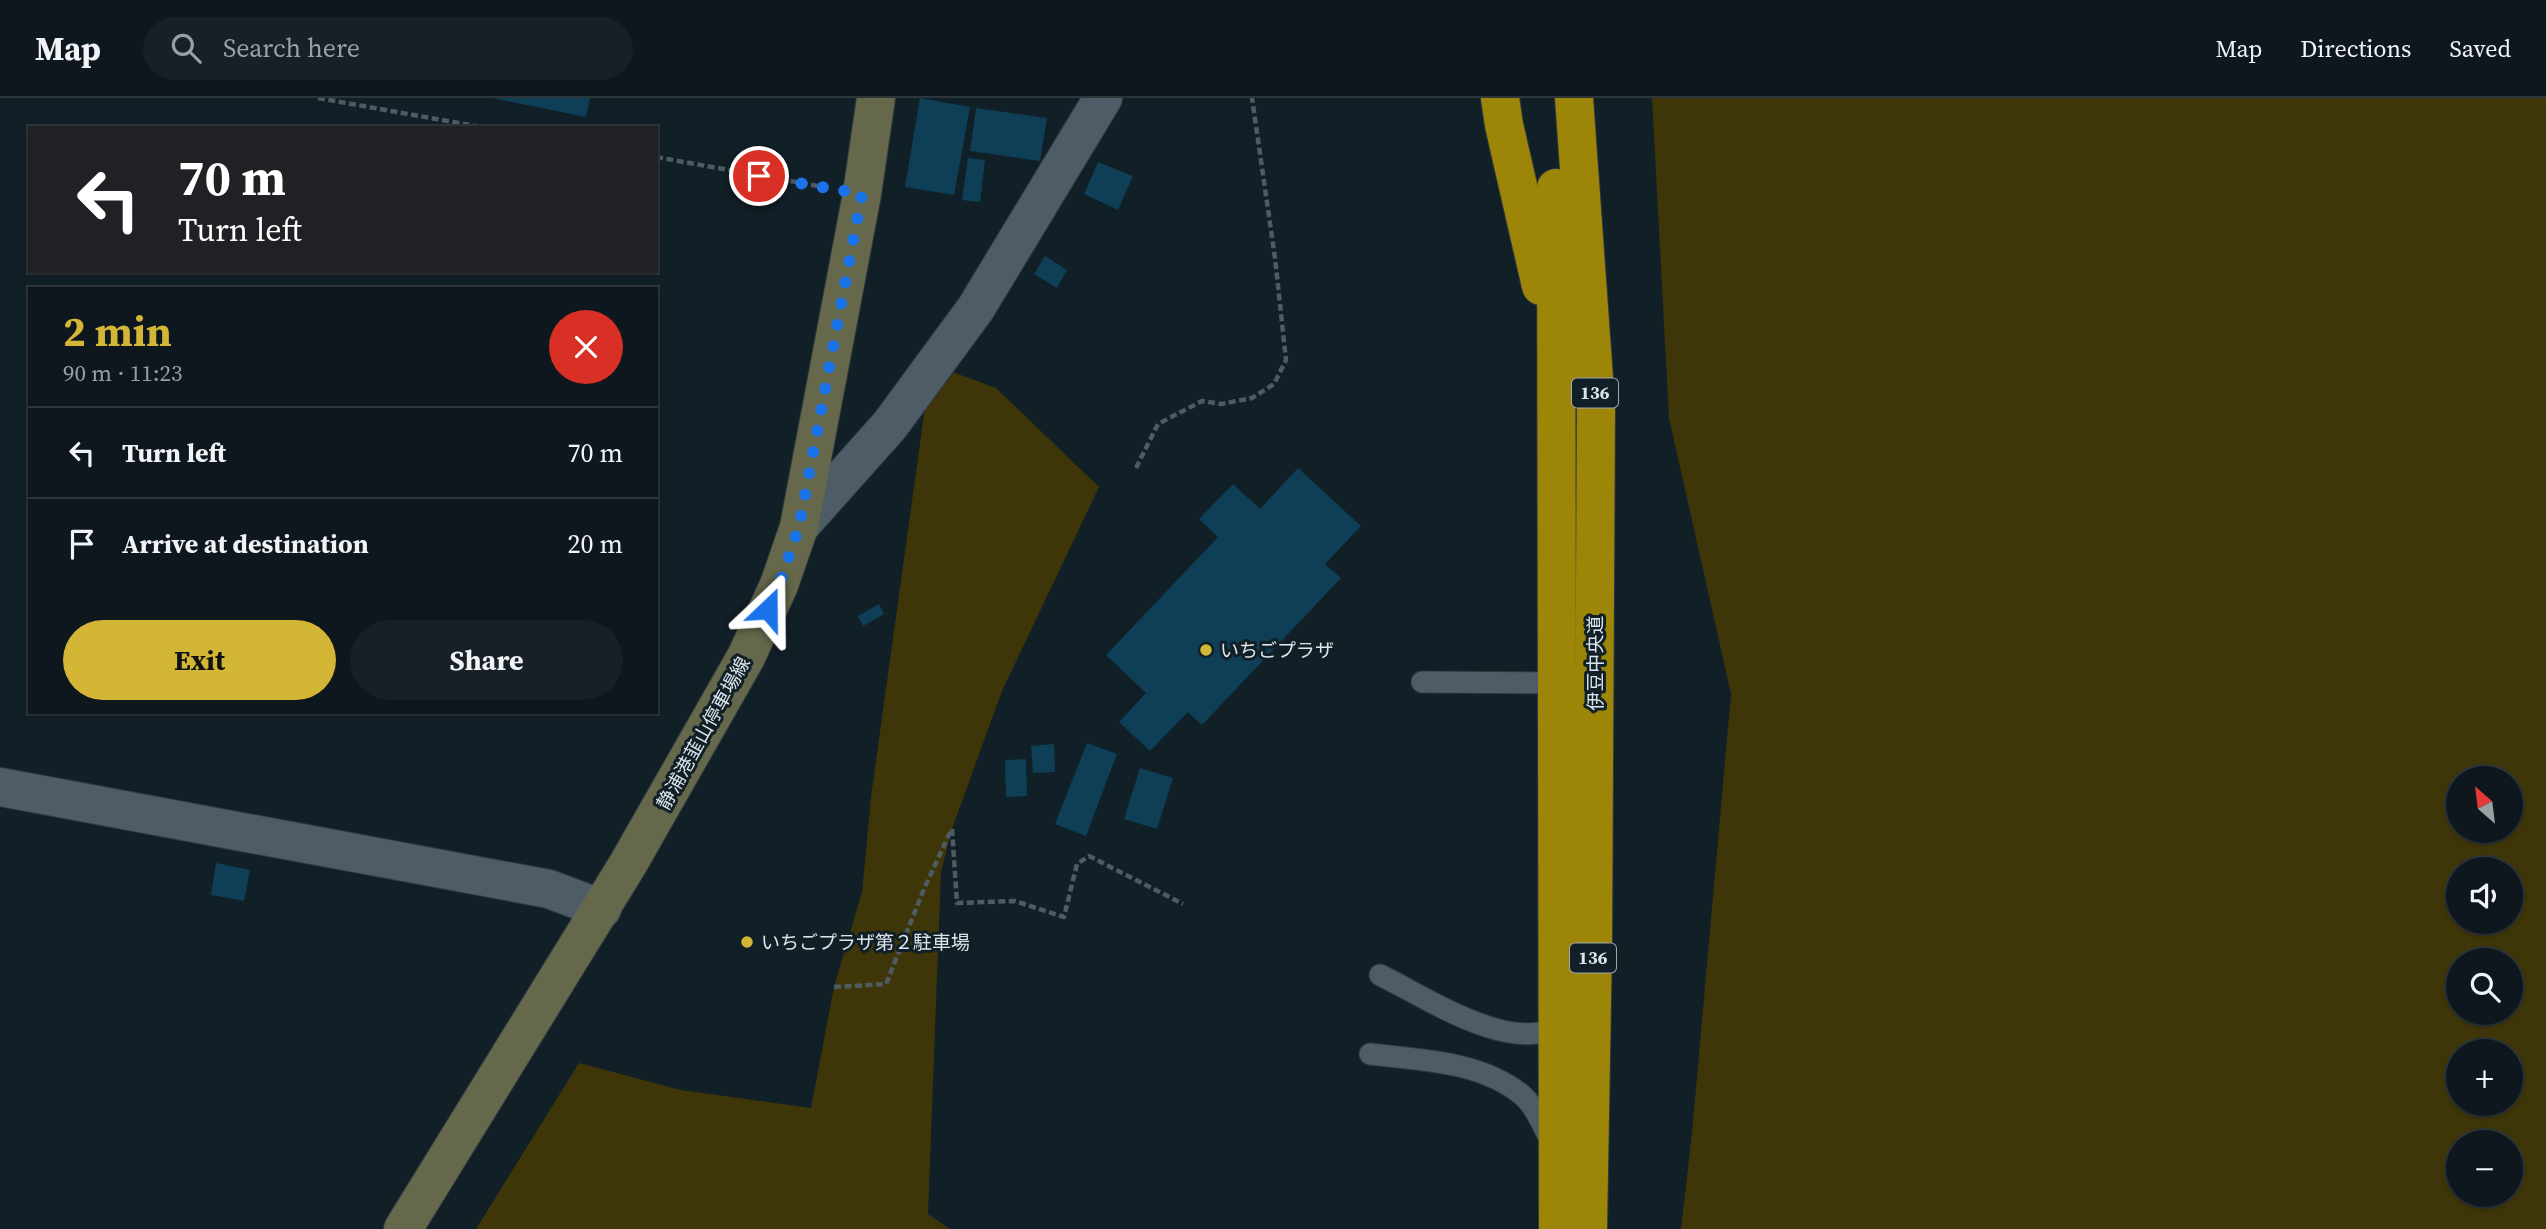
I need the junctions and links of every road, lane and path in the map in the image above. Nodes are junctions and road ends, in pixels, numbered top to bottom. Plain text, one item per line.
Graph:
1 (318, 98) edge
2 (876, 98) edge
3 (1103, 98) edge
4 (1252, 98) edge
5 (1500, 98) edge
6 (1552, 98) edge
7 (1574, 98) edge
8 (1589, 98) edge
9 (476, 126) edge
10 (658, 158) edge
11 (862, 194) junction
12 (1557, 353) junction
13 (1596, 406) junction
14 (1136, 468) dead end
15 (799, 527) junction
16 (1422, 682) dead end
17 (1557, 682) junction
18 (1595, 688) junction
19 (1594, 733) junction
20 (0, 787) edge
21 (1183, 904) dead end
22 (602, 909) junction
23 (1380, 975) dead end
24 (834, 986) dead end
25 (1558, 1027) junction
26 (1370, 1054) dead end
27 (1558, 1156) junction
28 (403, 1229) edge
29 (1558, 1229) edge
30 (1588, 1229) edge

1 - 9 path
2 - 11 main road, 静浦港韮山停車場線
3 - 15 street
4 - 14 path
5 - 12 highway
6 - 12 highway, 伊豆中央道 / 136
7 - 13 highway, 伊豆中央道 / 136
8 - 13 highway
10 - 11 path
11 - 15 main road, 静浦港韮山停車場線
12 - 17 highway, 伊豆中央道 / 136
13 - 18 highway, 伊豆中央道 / 136
15 - 22 main road, 静浦港韮山停車場線
16 - 17 lane
17 - 18 lane
17 - 25 highway, 伊豆中央道 / 136
18 - 19 highway, 伊豆中央道 / 136
19 - 25 lane
19 - 30 highway, 伊豆中央道 / 136
20 - 22 street
21 - 24 path
22 - 28 main road, 静浦港韮山停車場線
23 - 25 lane
25 - 27 highway, 伊豆中央道 / 136
26 - 27 lane
27 - 29 highway, 伊豆中央道 / 136

